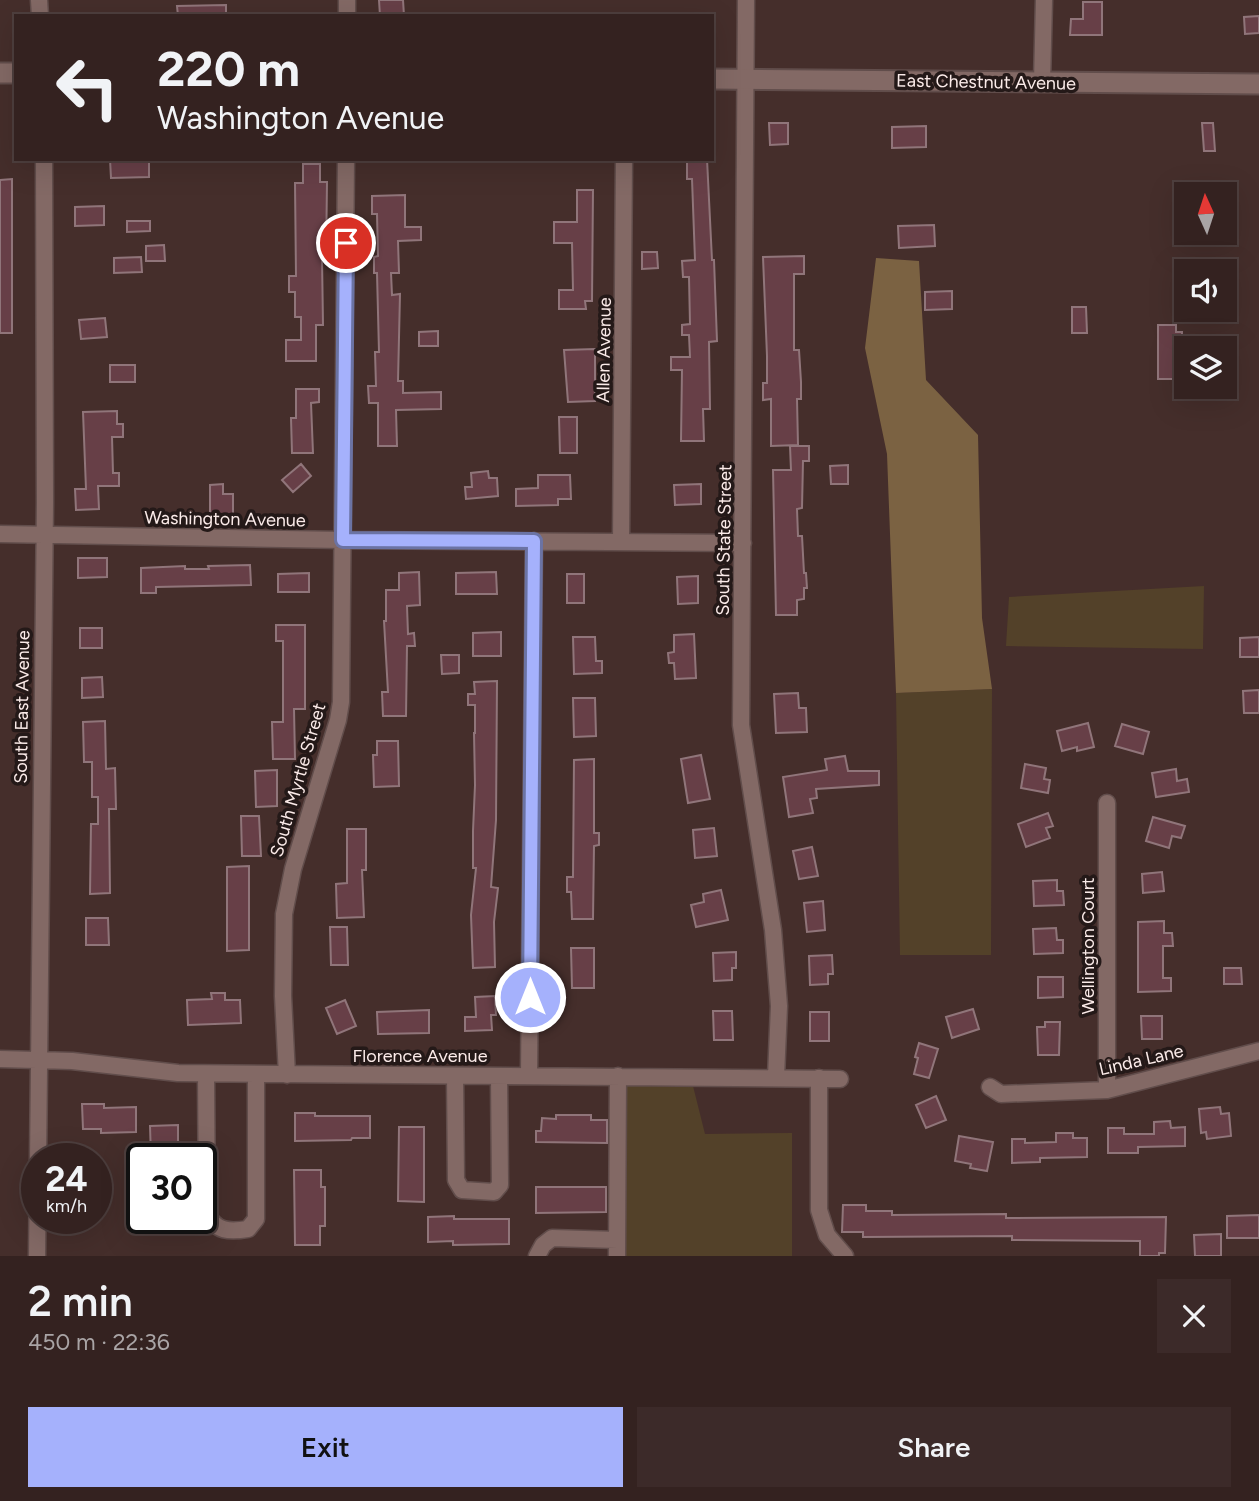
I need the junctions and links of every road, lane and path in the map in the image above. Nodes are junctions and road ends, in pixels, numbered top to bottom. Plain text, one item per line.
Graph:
1 (746, 0) edge
2 (1044, 0) edge
3 (714, 79) edge
4 (746, 79) junction
5 (1042, 82) junction
6 (1259, 84) edge
7 (44, 161) edge
8 (346, 161) edge
9 (624, 161) edge
10 (0, 534) edge
11 (44, 535) junction
12 (343, 540) junction
13 (534, 541) junction
14 (621, 542) junction
15 (743, 543) junction
16 (1107, 803) dead end
17 (1259, 1052) edge
18 (0, 1059) edge
19 (38, 1060) junction
20 (206, 1074) junction
21 (256, 1074) junction
22 (287, 1075) junction
23 (455, 1076) junction
24 (499, 1076) junction
25 (529, 1076) junction
26 (618, 1076) junction
27 (776, 1077) junction
28 (819, 1078) junction
29 (840, 1079) dead end
30 (990, 1087) dead end
31 (1107, 1090) junction
32 (617, 1248) edge
33 (37, 1256) edge
34 (537, 1256) edge
35 (845, 1256) edge

1 - 4 street, South State Street
2 - 5 street
3 - 4 street, East Chestnut Avenue
4 - 5 street, East Chestnut Avenue
4 - 15 street, South State Street
5 - 6 street, East Chestnut Avenue
7 - 11 street, South East Avenue
8 - 12 street, South Myrtle Street
9 - 14 street, Allen Avenue
10 - 11 street, Washington Avenue
11 - 12 street, Washington Avenue
11 - 19 street, South East Avenue
12 - 13 street, Washington Avenue
12 - 22 street, South Myrtle Street
13 - 14 street, Washington Avenue
13 - 25 street
14 - 15 street, Washington Avenue
15 - 27 street, South State Street
16 - 31 street, Wellington Court
17 - 31 street, Linda Lane
18 - 19 street, Florence Avenue
19 - 20 street, Florence Avenue
19 - 33 street, South East Avenue
20 - 21 street, Florence Avenue
20 - 21 street
21 - 22 street, Florence Avenue
22 - 23 street, Florence Avenue
23 - 24 street, Florence Avenue
23 - 24 street
24 - 25 street, Florence Avenue
25 - 26 street, Florence Avenue
26 - 27 street, Florence Avenue
26 - 32 street
27 - 28 street, Florence Avenue
28 - 29 street, Florence Avenue
28 - 35 street
30 - 31 street, Linda Lane
32 - 34 street

